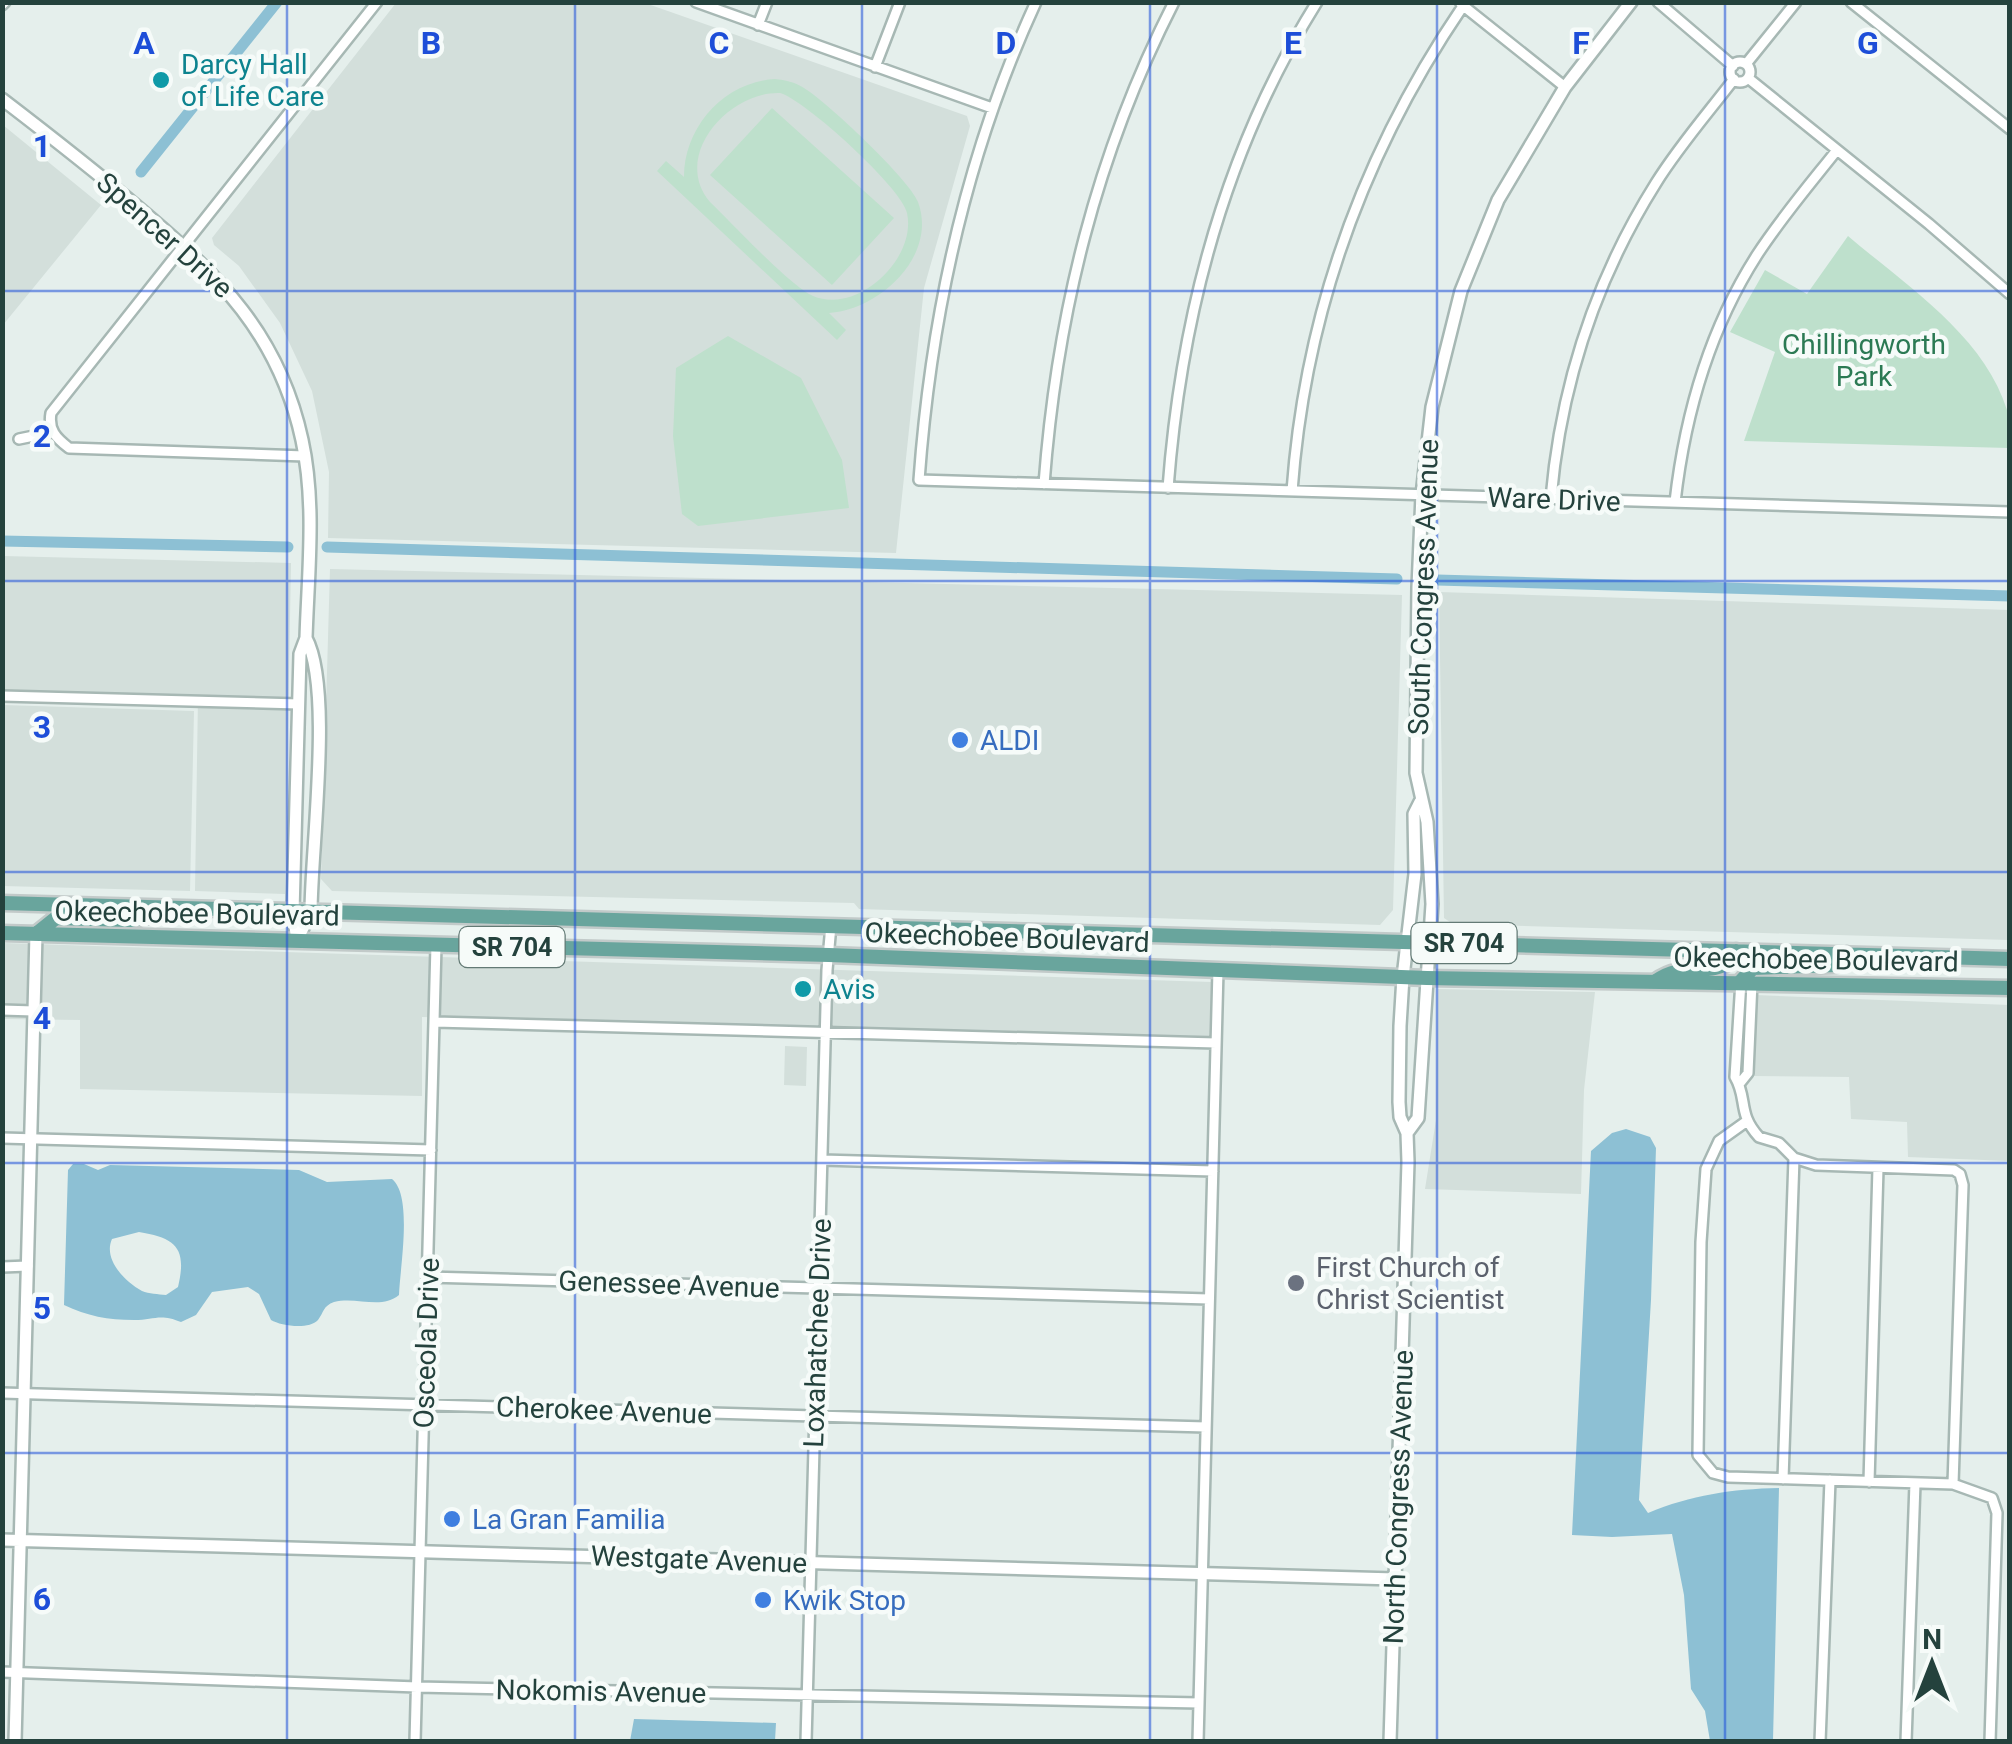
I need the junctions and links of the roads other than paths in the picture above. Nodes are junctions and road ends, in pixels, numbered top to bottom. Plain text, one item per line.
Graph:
1 (376, 2) edge
2 (696, 2) edge
3 (767, 2) edge
4 (900, 2) edge
5 (1036, 2) edge
6 (1174, 2) edge
7 (1317, 2) edge
8 (1630, 2) edge
9 (1658, 2) edge
10 (1796, 2) edge
11 (1851, 2) edge
12 (1461, 4) edge
13 (758, 25) junction
14 (1746, 64) junction
15 (876, 66) junction
16 (1733, 66) junction
17 (1748, 78) junction
18 (1734, 79) junction
19 (1565, 87) junction
20 (2, 99) edge
21 (992, 108) junction
22 (2010, 129) edge
23 (1837, 150) junction
24 (183, 246) junction
25 (2010, 294) edge
26 (51, 428) junction
27 (19, 439) dead end
28 (305, 456) junction
29 (1044, 484) junction
30 (1168, 488) junction
31 (1292, 491) junction
32 (1422, 495) junction
33 (1551, 498) junction
34 (1676, 502) junction
35 (2010, 512) edge
36 (306, 638) junction
37 (2, 696) edge
38 (299, 704) junction
39 (297, 768) junction
40 (316, 792) junction
41 (1420, 802) junction
42 (10, 904) edge
43 (183, 908) junction
44 (2, 912) edge
45 (293, 912) junction
46 (311, 912) junction
47 (831, 925) junction
48 (2, 933) edge
49 (36, 934) junction
50 (297, 941) junction
51 (1431, 942) junction
52 (1408, 943) junction
53 (436, 944) junction
54 (1736, 951) junction
55 (1847, 954) junction
56 (828, 955) junction
57 (2010, 959) edge
58 (1218, 970) junction
59 (1402, 977) junction
60 (1427, 978) junction
61 (1655, 981) junction
62 (1746, 982) junction
63 (2010, 988) edge
64 (2, 1010) edge
65 (34, 1011) junction
66 (434, 1022) junction
67 (825, 1032) junction
68 (1216, 1043) junction
69 (1747, 1121) junction
70 (1408, 1134) junction
71 (2, 1138) edge
72 (31, 1139) junction
73 (431, 1150) junction
74 (1794, 1158) junction
75 (822, 1160) junction
76 (1878, 1168) junction
77 (1213, 1171) junction
78 (28, 1266) junction
79 (2, 1267) edge
80 (428, 1278) junction
81 (818, 1288) junction
82 (1210, 1299) junction
83 (2, 1394) edge
84 (24, 1394) junction
85 (424, 1405) junction
86 (815, 1416) junction
87 (1206, 1428) junction
88 (1783, 1479) junction
89 (1830, 1480) junction
90 (1870, 1482) junction
91 (1916, 1483) junction
92 (1952, 1484) junction
93 (2, 1540) edge
94 (20, 1540) junction
95 (421, 1552) junction
96 (811, 1562) junction
97 (1202, 1574) junction
98 (1396, 1579) junction
99 (2, 1672) edge
100 (17, 1673) junction
101 (417, 1687) junction
102 (808, 1696) junction
103 (1199, 1703) junction
104 (15, 1742) edge
105 (415, 1742) edge
106 (806, 1742) edge
107 (1198, 1742) edge
108 (1390, 1742) edge
109 (1820, 1742) edge
110 (1906, 1742) edge
111 (1990, 1742) edge

1 - 24 street
2 - 13 street
3 - 13 street
4 - 15 street
5 - 21 street
6 - 29 street
7 - 30 street
8 - 19 street, South Congress Avenue
9 - 16 street
10 - 14 street
11 - 22 street
12 - 19 street
12 - 31 street
13 - 15 street
14 - 16 street
14 - 17 street
15 - 21 street
16 - 18 street
17 - 18 street
17 - 23 street
18 - 33 street
19 - 32 street, South Congress Avenue
20 - 24 street, Spencer Drive
21 - 29 street, Ware Drive
23 - 25 street
23 - 34 street
24 - 26 street
24 - 28 street, Spencer Drive
26 - 27 street
26 - 28 street
28 - 36 street, Spencer Drive
29 - 30 street, Ware Drive
30 - 31 street, Ware Drive
31 - 32 street, Ware Drive
32 - 33 street, Ware Drive
32 - 41 street, South Congress Avenue
33 - 34 street, Ware Drive
34 - 35 street, Ware Drive
36 - 38 street, Spencer Drive
36 - 40 street, Spencer Drive
37 - 38 street
38 - 39 street, Spencer Drive
39 - 40 street
39 - 45 street, Spencer Drive
40 - 46 street, Spencer Drive
41 - 51 street, South Congress Avenue
41 - 52 street, South Congress Avenue
42 - 43 main road, Okeechobee Boulevard / SR 704
42 - 44 main road
43 - 45 main road, Okeechobee Boulevard / SR 704
43 - 49 main road
45 - 46 main road, Okeechobee Boulevard / SR 704
45 - 50 street, Spencer Drive
46 - 47 main road, Okeechobee Boulevard / SR 704
46 - 50 street, Spencer Drive
47 - 52 main road, Okeechobee Boulevard / SR 704
47 - 56 street, Loxahatchee Drive
48 - 49 main road, Okeechobee Boulevard / SR 704
49 - 50 main road, Okeechobee Boulevard / SR 704
49 - 65 street
50 - 53 main road, Okeechobee Boulevard / SR 704
51 - 52 main road, Okeechobee Boulevard / SR 704
51 - 54 main road, Okeechobee Boulevard / SR 704
51 - 60 street, North Congress Avenue
52 - 59 street, North Congress Avenue
53 - 56 main road, Okeechobee Boulevard / SR 704
53 - 66 street, Osceola Drive
54 - 55 main road, Okeechobee Boulevard / SR 704
54 - 61 main road
55 - 57 main road, Okeechobee Boulevard / SR 704
55 - 62 main road
56 - 58 main road, Okeechobee Boulevard / SR 704
56 - 67 street, Loxahatchee Drive
58 - 59 main road, Okeechobee Boulevard / SR 704
58 - 68 street
59 - 60 main road, Okeechobee Boulevard / SR 704
59 - 70 street, North Congress Avenue
60 - 61 main road, Okeechobee Boulevard / SR 704
60 - 70 street, North Congress Avenue
61 - 62 main road, Okeechobee Boulevard / SR 704
62 - 63 main road, Okeechobee Boulevard / SR 704
62 - 69 street
64 - 65 street
65 - 72 street
66 - 67 street
66 - 73 street, Osceola Drive
67 - 68 street
67 - 75 street, Loxahatchee Drive
68 - 77 street
69 - 74 street
69 - 88 street
70 - 98 street, North Congress Avenue
71 - 72 street
72 - 73 street
72 - 78 street
73 - 80 street, Osceola Drive
74 - 76 street
74 - 88 street
75 - 77 street
75 - 81 street, Loxahatchee Drive
76 - 90 street
76 - 92 street
77 - 82 street
78 - 79 street
78 - 84 street
80 - 81 street, Genessee Avenue
80 - 85 street, Osceola Drive
81 - 82 street, Genessee Avenue
81 - 86 street, Loxahatchee Drive
82 - 87 street
83 - 84 street, Cherokee Avenue
84 - 85 street, Cherokee Avenue
84 - 94 street
85 - 86 street, Cherokee Avenue
85 - 95 street, Osceola Drive
86 - 87 street, Cherokee Avenue
86 - 96 street, Loxahatchee Drive
87 - 97 street
88 - 89 street
89 - 90 street
89 - 109 street
90 - 91 street
91 - 92 street
91 - 110 street
92 - 111 street
93 - 94 street, Westgate Avenue
94 - 95 street, Westgate Avenue
94 - 100 street
95 - 96 street, Westgate Avenue
95 - 101 street, Osceola Drive
96 - 97 street, Westgate Avenue
96 - 102 street, Loxahatchee Drive
97 - 98 street, Westgate Avenue
97 - 103 street
98 - 108 street, North Congress Avenue
99 - 100 street, Nokomis Avenue
100 - 101 street, Nokomis Avenue
100 - 104 street
101 - 102 street, Nokomis Avenue
101 - 105 street, Osceola Drive
102 - 103 street, Nokomis Avenue
102 - 106 street, Loxahatchee Drive
103 - 107 street

